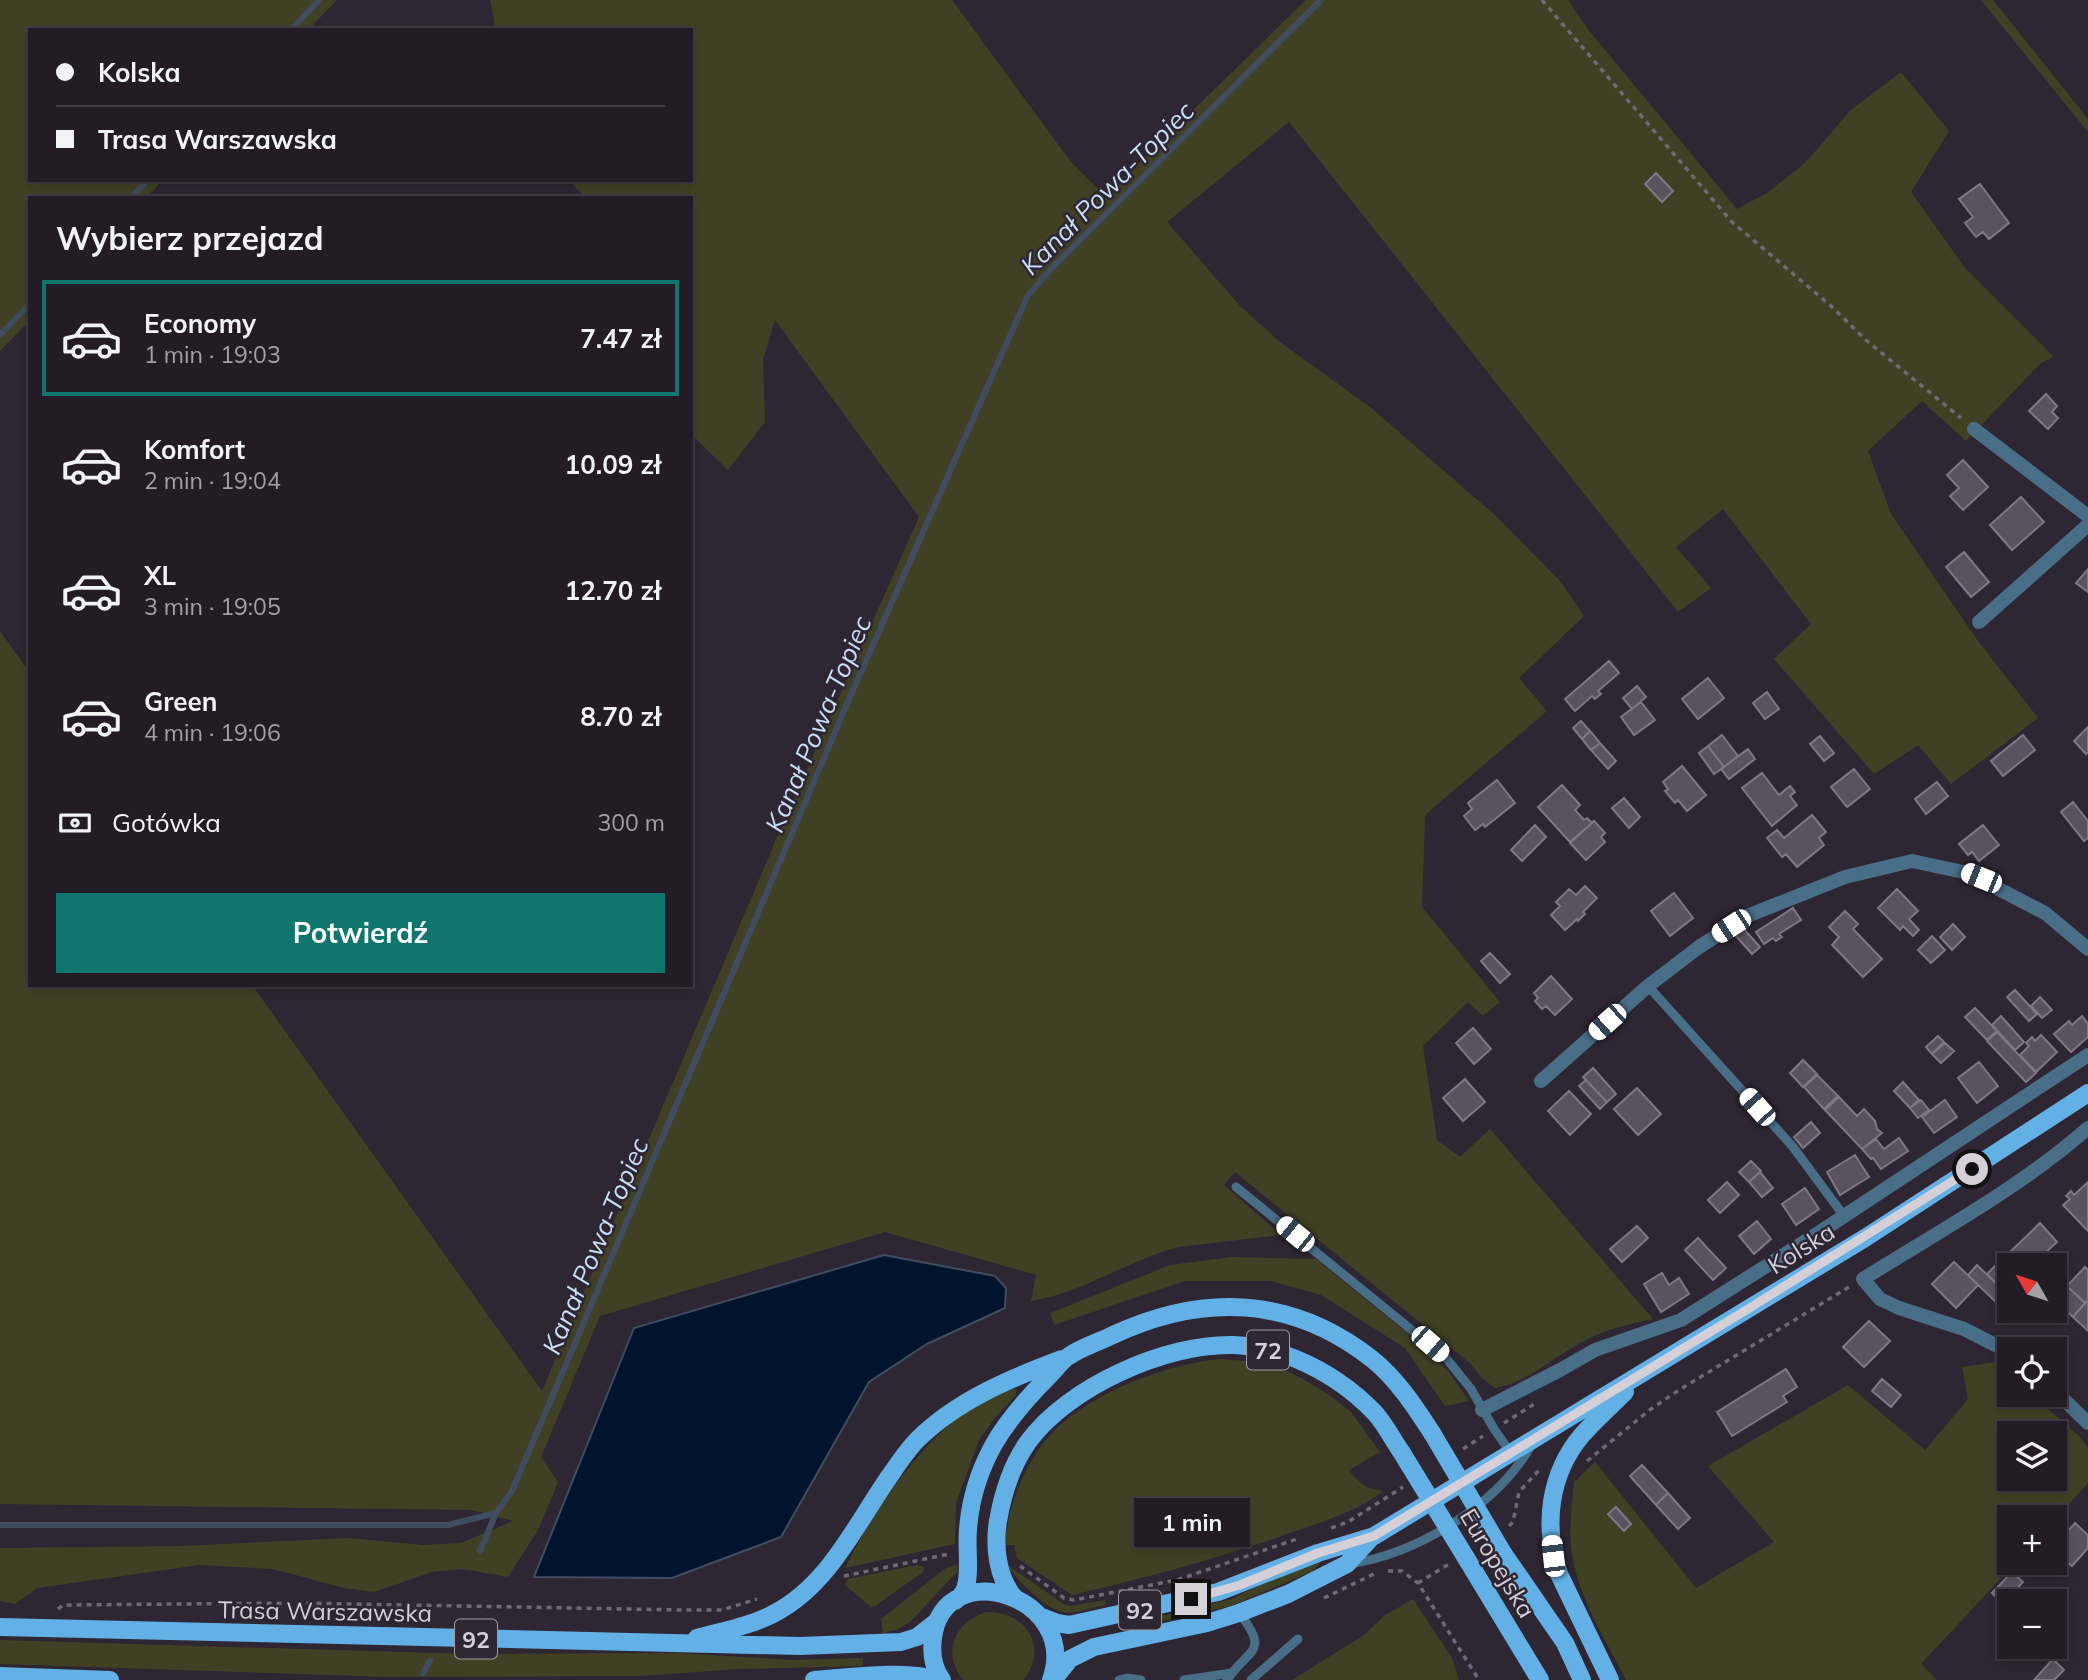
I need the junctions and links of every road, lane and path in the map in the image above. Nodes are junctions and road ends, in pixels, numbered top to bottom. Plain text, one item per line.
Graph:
1 (1542, 0) edge
2 (1974, 429) joint
3 (2088, 516) edge
4 (2088, 525) edge
5 (1979, 622) dead end
6 (2088, 949) edge
7 (1648, 986) junction
8 (2088, 1055) edge
9 (1541, 1081) dead end
10 (2088, 1093) edge
11 (2088, 1128) edge
12 (1236, 1186) dead end
13 (1844, 1216) junction
14 (1863, 1279) junction
15 (1997, 1345) edge
16 (1068, 1356) junction
17 (1651, 1368) junction
18 (2067, 1403) edge
19 (1482, 1410) junction
20 (2088, 1423) edge
21 (1494, 1429) junction
22 (1535, 1439) junction
23 (1460, 1451) dead end
24 (1511, 1453) junction
25 (1589, 1460) dead end
26 (1542, 1467) dead end
27 (1404, 1486) dead end
28 (1519, 1492) dead end
29 (1322, 1531) dead end
30 (1308, 1535) dead end
31 (1374, 1536) junction
32 (957, 1556) dead end
33 (1011, 1560) dead end
34 (1347, 1564) junction
35 (828, 1568) junction
36 (1014, 1597) junction
37 (762, 1598) dead end
38 (955, 1601) junction
39 (1319, 1601) dead end
40 (1239, 1613) junction
41 (1039, 1616) junction
42 (936, 1622) junction
43 (0, 1627) edge
44 (37, 1628) junction
45 (1298, 1639) dead end
46 (680, 1643) junction
47 (0, 1676) edge
48 (1230, 1676) edge
49 (110, 1680) edge
50 (814, 1680) edge
51 (934, 1680) edge
52 (942, 1680) edge
53 (1052, 1680) edge
54 (1119, 1680) edge
55 (1141, 1680) edge
56 (1184, 1680) edge
57 (1251, 1680) edge
58 (1479, 1680) edge
59 (1540, 1680) edge
60 (1582, 1680) edge
61 (1610, 1680) edge

1 - 2 path
2 - 3 street
4 - 5 street
6 - 7 street
7 - 9 street
7 - 13 lane
8 - 13 street
10 - 17 main road, Kolska / 92
11 - 14 street
12 - 19 lane
13 - 19 street
14 - 15 street
14 - 25 path
16 - 35 main road
16 - 38 main road, Europejska / 72
16 - 60 main road, Europejska / 72, bridge
17 - 22 main road, Kolska / 92
17 - 61 main road
18 - 20 street
19 - 21 lane
21 - 23 path
21 - 24 lane
22 - 24 main road, 92
22 - 34 lane
24 - 31 main road, 92
26 - 28 path
27 - 29 path
30 - 33 path
31 - 34 main road, 92
31 - 41 main road, 92
32 - 35 path
34 - 40 main road, 92
35 - 46 main road
36 - 38 main road, 92
36 - 41 main road, 92
36 - 59 main road, Europejska / 72, bridge
37 - 44 path
38 - 42 main road, 92
39 - 58 path
40 - 48 lane
40 - 53 main road, 92
41 - 53 main road, 92
42 - 46 main road, Trasa Warszawska / 92
42 - 52 main road
43 - 44 main road, Trasa Warszawska / 92
44 - 46 main road, Trasa Warszawska / 92
45 - 57 lane
47 - 49 main road
48 - 56 lane
50 - 51 main road
54 - 55 lane

